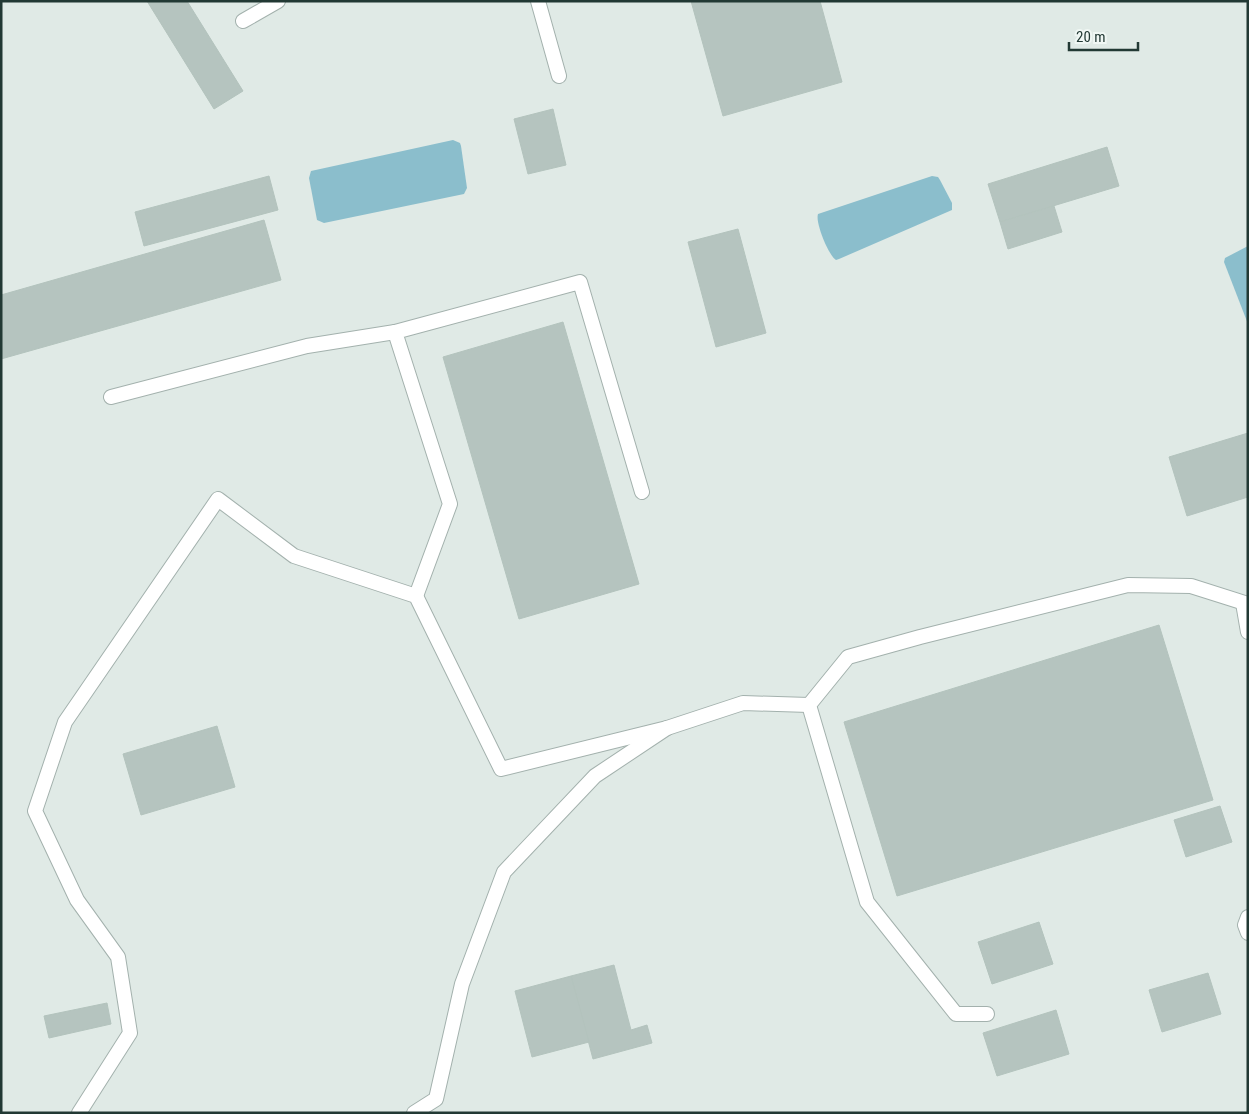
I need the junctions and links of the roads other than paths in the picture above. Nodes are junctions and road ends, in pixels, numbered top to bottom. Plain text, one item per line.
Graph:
1 (278, 1) edge
2 (538, 1) edge
3 (243, 20) dead end
4 (559, 76) dead end
5 (395, 332) junction
6 (111, 397) dead end
7 (642, 492) dead end
8 (416, 596) junction
9 (1246, 604) edge
10 (1248, 632) edge
11 (809, 705) junction
12 (667, 728) junction
13 (1248, 917) edge
14 (1248, 932) edge
15 (987, 1014) dead end
16 (79, 1113) edge
17 (414, 1113) edge

1 - 3 lane
2 - 4 lane
5 - 6 lane
5 - 7 lane
5 - 8 lane
8 - 12 lane
8 - 16 lane
9 - 10 lane
9 - 11 lane
11 - 12 lane
11 - 15 lane
12 - 17 lane
13 - 14 lane

